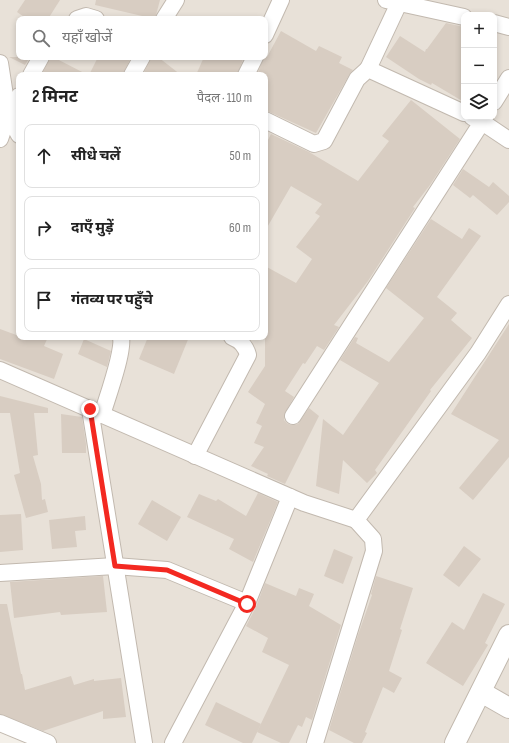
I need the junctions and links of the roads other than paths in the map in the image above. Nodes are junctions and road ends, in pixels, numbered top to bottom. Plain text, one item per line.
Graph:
1 (176, 0) edge
2 (281, 0) edge
3 (393, 1) edge
4 (166, 16) edge
5 (461, 16) edge
6 (497, 24) edge
7 (509, 27) edge
8 (268, 28) edge
9 (39, 60) edge
10 (140, 60) edge
11 (254, 60) edge
12 (0, 63) edge
13 (368, 69) junction
14 (33, 72) edge
15 (134, 72) edge
16 (248, 72) edge
17 (509, 78) edge
18 (497, 97) edge
19 (16, 101) edge
20 (461, 112) edge
21 (8, 115) junction
22 (479, 120) edge
23 (481, 120) edge
24 (268, 121) edge
25 (16, 130) edge
26 (0, 139) edge
27 (509, 140) edge
28 (509, 304) edge
29 (122, 340) edge
30 (238, 340) edge
31 (0, 370) edge
32 (96, 412) junction
33 (293, 416) dead end
34 (195, 456) junction
35 (290, 497) junction
36 (356, 520) junction
37 (115, 566) junction
38 (0, 573) edge
39 (247, 604) junction
40 (509, 635) edge
41 (484, 686) junction
42 (509, 694) edge
43 (509, 708) edge
44 (0, 723) edge
45 (48, 743) edge
46 (144, 743) edge
47 (173, 743) edge
48 (316, 743) edge
49 (455, 743) edge

1 - 4 street
2 - 8 street
3 - 5 street
3 - 13 street
6 - 7 street
9 - 14 street
10 - 15 street
11 - 16 street
12 - 21 street
13 - 20 street
13 - 24 street
17 - 18 street
19 - 21 street
21 - 25 street
21 - 26 street
22 - 33 street
23 - 27 street
28 - 36 street
29 - 32 street
30 - 34 street
31 - 32 street
32 - 34 street
32 - 37 street
34 - 35 street
35 - 36 street
35 - 39 street
36 - 48 street
37 - 38 street
37 - 39 street
37 - 46 street
39 - 47 street
40 - 41 street
41 - 42 street
41 - 43 street
41 - 49 street
44 - 45 street

